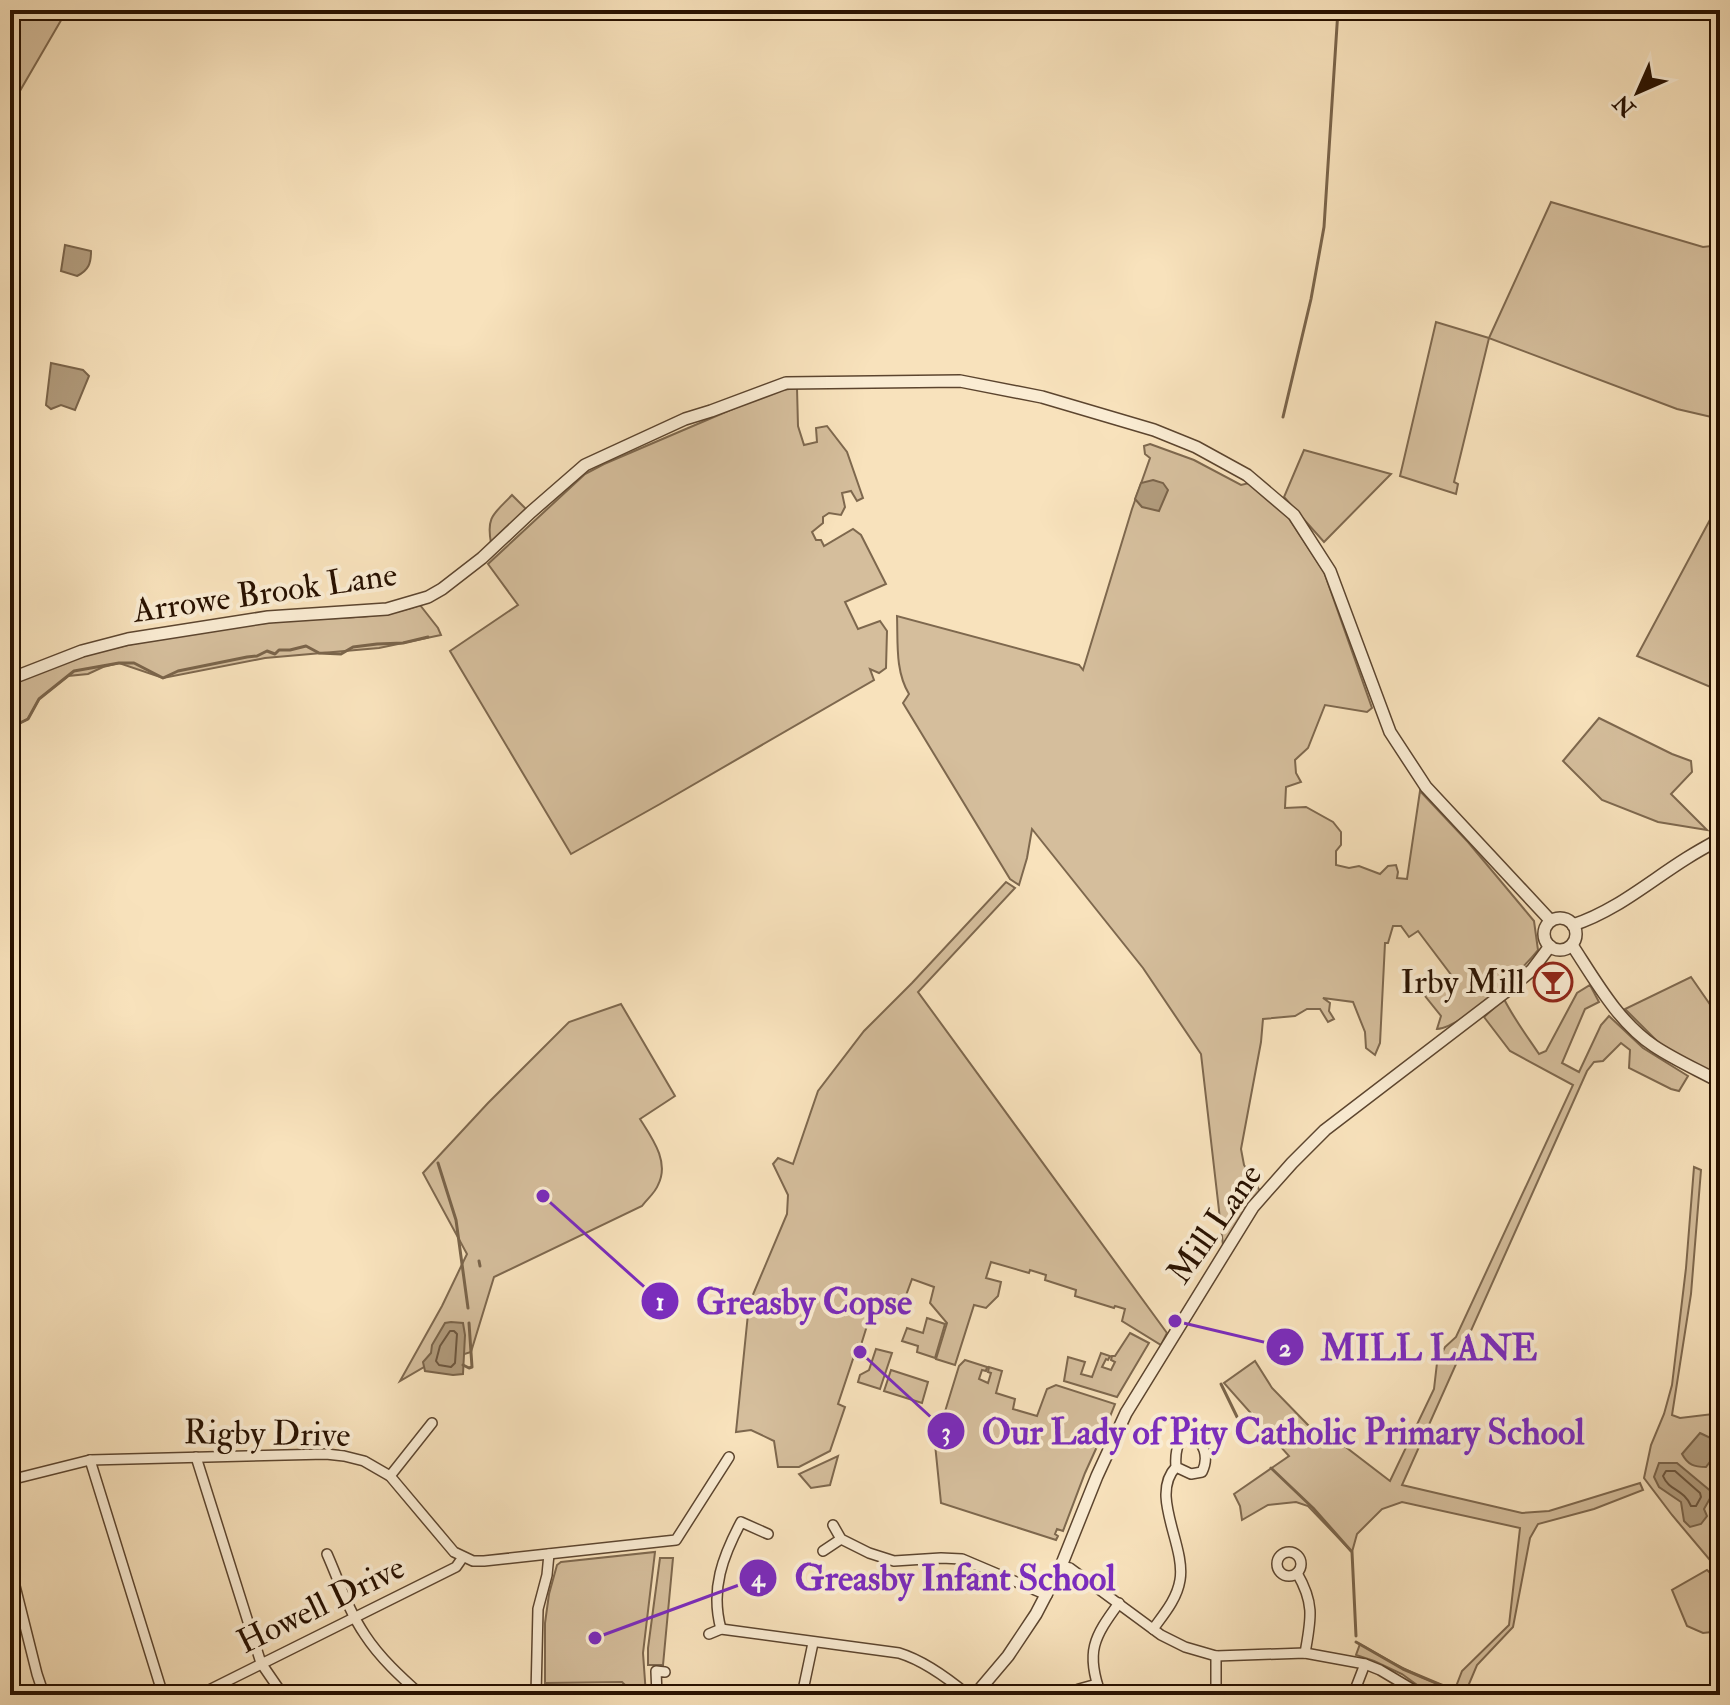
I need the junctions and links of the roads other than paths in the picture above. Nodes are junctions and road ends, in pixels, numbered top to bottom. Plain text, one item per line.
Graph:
1 (10, 679) edge
2 (1720, 839) edge
3 (1550, 920) junction
4 (1573, 925) junction
5 (1572, 945) junction
6 (1550, 946) junction
7 (1720, 1082) edge
8 (432, 1423) dead end
9 (196, 1457) junction
10 (729, 1457) dead end
11 (90, 1460) junction
12 (1176, 1467) dead end
13 (390, 1476) junction
14 (10, 1480) edge
15 (833, 1525) dead end
16 (768, 1534) dead end
17 (841, 1539) junction
18 (823, 1551) dead end
19 (327, 1554) dead end
20 (549, 1554) junction
21 (463, 1557) junction
22 (10, 1566) edge
23 (1061, 1566) junction
24 (1297, 1573) dead end
25 (1047, 1595) junction
26 (1119, 1603) junction
27 (355, 1618) junction
28 (721, 1629) junction
29 (1153, 1629) junction
30 (709, 1634) dead end
31 (813, 1643) junction
32 (1305, 1653) junction
33 (1216, 1656) junction
34 (261, 1663) junction
35 (1365, 1664) junction
36 (665, 1672) dead end
37 (1097, 1684) junction
38 (44, 1695) edge
39 (163, 1695) edge
40 (199, 1695) edge
41 (283, 1695) edge
42 (421, 1695) edge
43 (536, 1695) edge
44 (657, 1695) edge
45 (802, 1695) edge
46 (968, 1695) edge
47 (975, 1695) edge
48 (1054, 1695) edge
49 (1061, 1695) edge
50 (1069, 1695) edge
51 (1101, 1695) edge
52 (1216, 1695) edge
53 (1353, 1695) edge
54 (1422, 1695) edge

1 - 3 street, Arrowe Brook Lane
2 - 4 street
3 - 4 street
3 - 6 street
4 - 5 street
5 - 6 street
5 - 7 street
6 - 23 street, Mill Lane
8 - 13 street
9 - 11 street, Rigby Drive
9 - 13 street, Rigby Drive
9 - 34 street
10 - 20 street
11 - 14 street, Rigby Drive
11 - 39 street
12 - 29 street
13 - 21 street, Rigby Drive
15 - 17 street
16 - 28 street
17 - 18 street
17 - 25 street
19 - 27 street
20 - 21 street
20 - 43 street
21 - 27 street, Howell Drive
22 - 38 street
23 - 25 street, Mill Lane
23 - 26 street
24 - 32 street
25 - 47 street, Mill Lane
26 - 29 street
26 - 37 street
27 - 34 street, Howell Drive
27 - 42 street
28 - 30 street
28 - 31 street
29 - 33 street
31 - 45 street
31 - 46 street
32 - 33 street
32 - 35 street
33 - 52 street
34 - 40 street, Howell Drive
34 - 41 street
35 - 53 street
35 - 54 street
36 - 44 street
37 - 50 street
37 - 51 street
48 - 49 street

